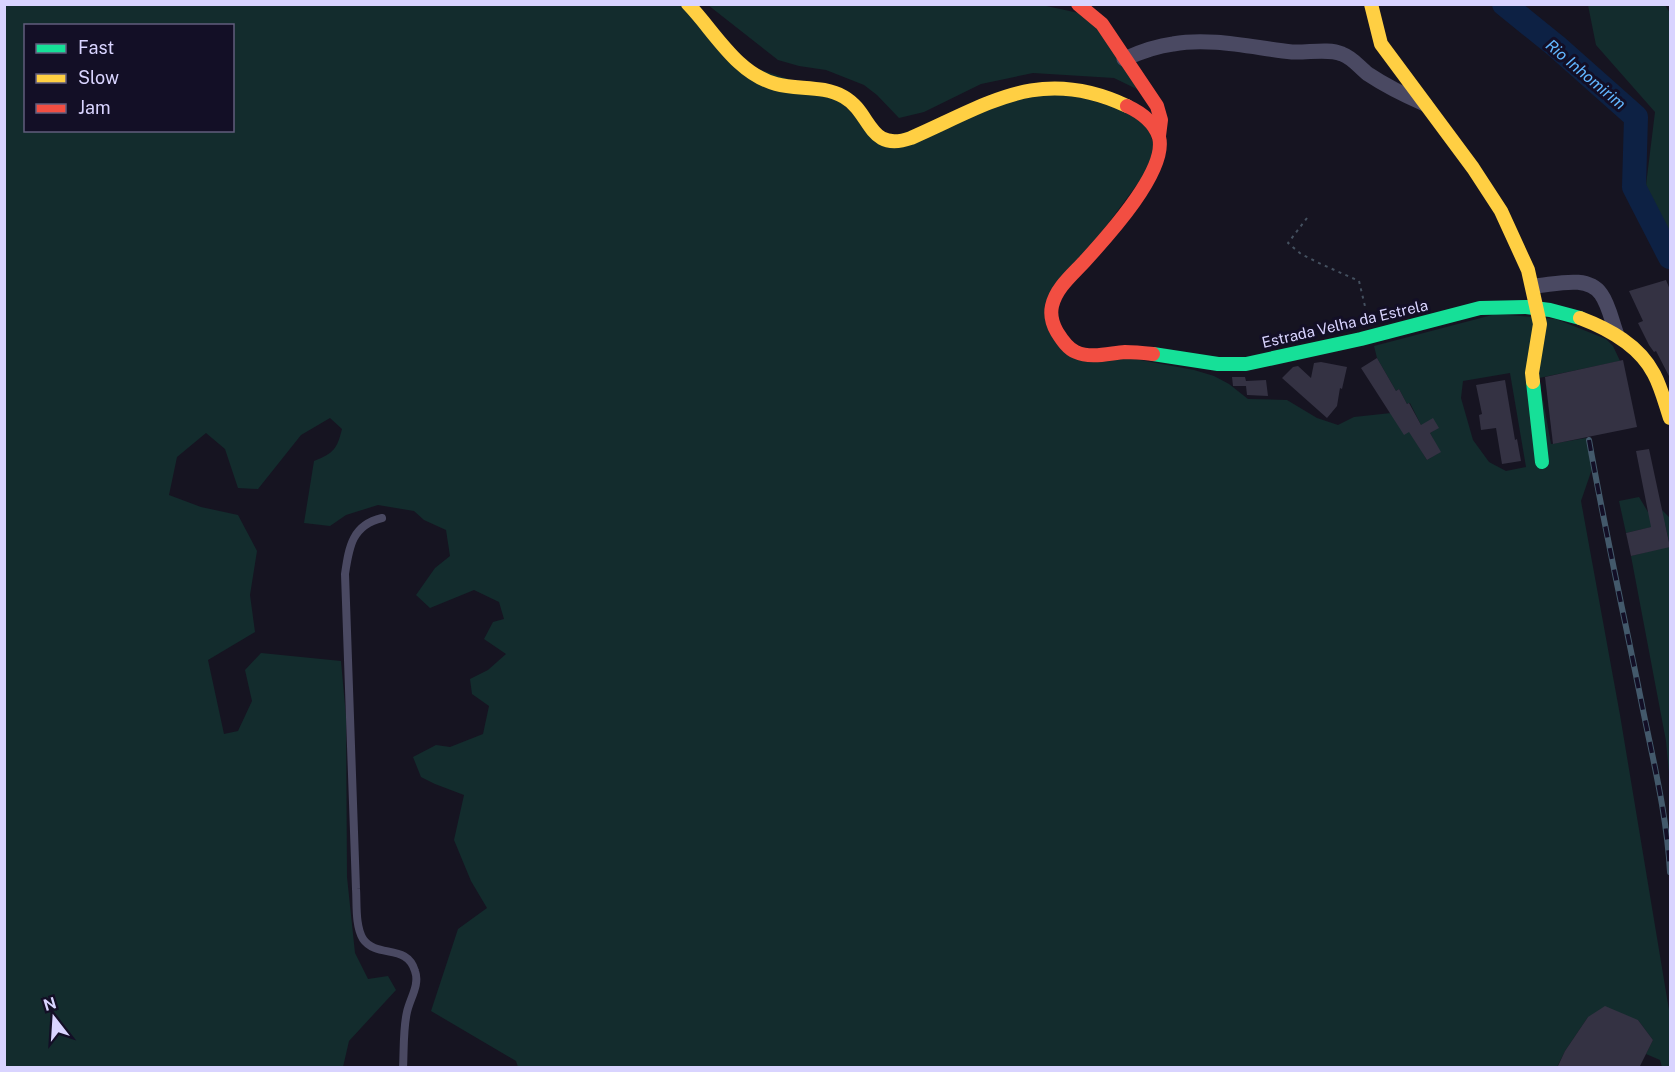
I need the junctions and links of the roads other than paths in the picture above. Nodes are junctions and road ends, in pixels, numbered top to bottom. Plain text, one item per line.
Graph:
1 (688, 4) edge
2 (1078, 4) edge
3 (1371, 4) edge
4 (1124, 59) junction
5 (1427, 105) junction
6 (1159, 137) junction
7 (1533, 286) junction
8 (1536, 308) junction
9 (1617, 335) junction
10 (1671, 418) edge
11 (1542, 462) dead end
12 (382, 518) dead end
13 (403, 1068) edge

1 - 6 main road
2 - 4 main road, Estrada Velha da Estrela
3 - 5 main road
4 - 5 street
4 - 6 main road, Estrada Velha da Estrela
5 - 7 main road
6 - 8 main road, Estrada Velha da Estrela
7 - 8 main road
7 - 9 street
8 - 9 main road, Estrada Velha da Estrela
8 - 11 main road
9 - 10 main road, Estrada Velha da Estrela
12 - 13 lane

